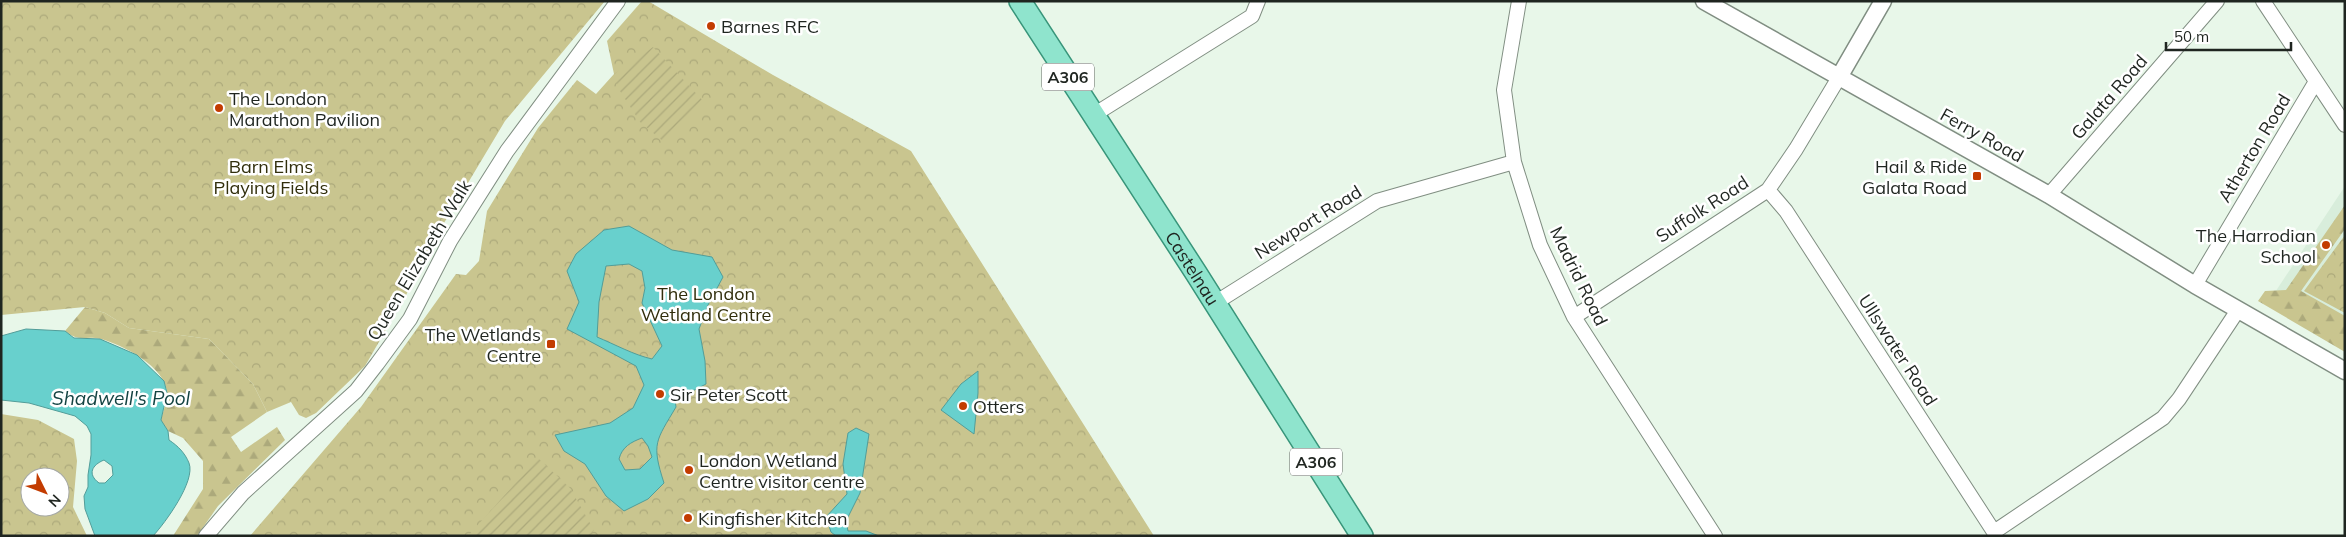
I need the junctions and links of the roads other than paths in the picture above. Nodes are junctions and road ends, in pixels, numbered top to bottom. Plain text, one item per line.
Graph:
1 (618, 1) edge
2 (1020, 1) edge
3 (1258, 1) edge
4 (1519, 1) edge
5 (1704, 1) edge
6 (1883, 1) edge
7 (2217, 1) edge
8 (2263, 1) edge
9 (1838, 79) junction
10 (2315, 83) junction
11 (1092, 116) junction
12 (2345, 125) edge
13 (1514, 162) junction
14 (1768, 190) junction
15 (2049, 195) junction
16 (2194, 285) junction
17 (1215, 303) junction
18 (2238, 310) junction
19 (1574, 317) junction
20 (2345, 371) edge
21 (1991, 534) edge
22 (206, 536) edge
23 (1362, 536) edge
24 (1715, 536) edge

1 - 22 street, Queen Elizabeth Walk
2 - 11 main road, Castelnau / A306
3 - 11 street
4 - 13 street, Madrid Road
5 - 9 street, Ferry Road
6 - 9 street, Suffolk Road
7 - 15 street, Galata Road
8 - 10 street
9 - 14 street, Suffolk Road
9 - 15 street, Ferry Road
10 - 12 street
10 - 16 street, Atherton Road
11 - 17 main road, Castelnau / A306
13 - 17 street, Newport Road
13 - 19 street, Madrid Road
14 - 19 street, Suffolk Road
14 - 21 street, Ullswater Road
15 - 16 street, Ferry Road
16 - 18 street, Ferry Road
17 - 23 main road, Castelnau / A306
18 - 20 street, Ferry Road
18 - 21 street, Ullswater Road
19 - 24 street, Madrid Road

